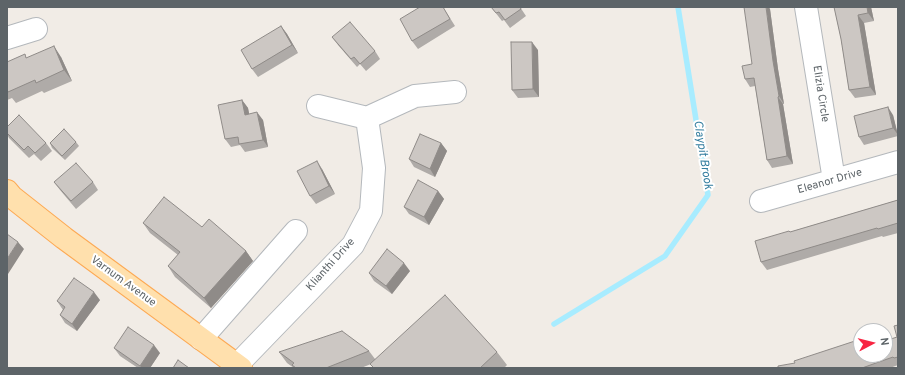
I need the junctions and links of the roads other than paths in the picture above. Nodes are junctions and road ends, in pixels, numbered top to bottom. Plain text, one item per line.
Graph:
1 (806, 7) edge
2 (36, 29) dead end
3 (7, 38) edge
4 (455, 92) dead end
5 (318, 106) dead end
6 (367, 118) junction
7 (898, 162) edge
8 (834, 180) junction
9 (7, 191) edge
10 (761, 201) dead end
11 (296, 231) dead end
12 (201, 339) junction
13 (239, 366) edge

1 - 8 street, Elizia Circle
2 - 3 street
4 - 6 street
5 - 6 street
6 - 13 street, Klianthi Drive
7 - 8 street, Eleanor Drive
8 - 10 street, Eleanor Drive
9 - 12 main road, Varnum Avenue
11 - 12 street
12 - 13 main road, Varnum Avenue

